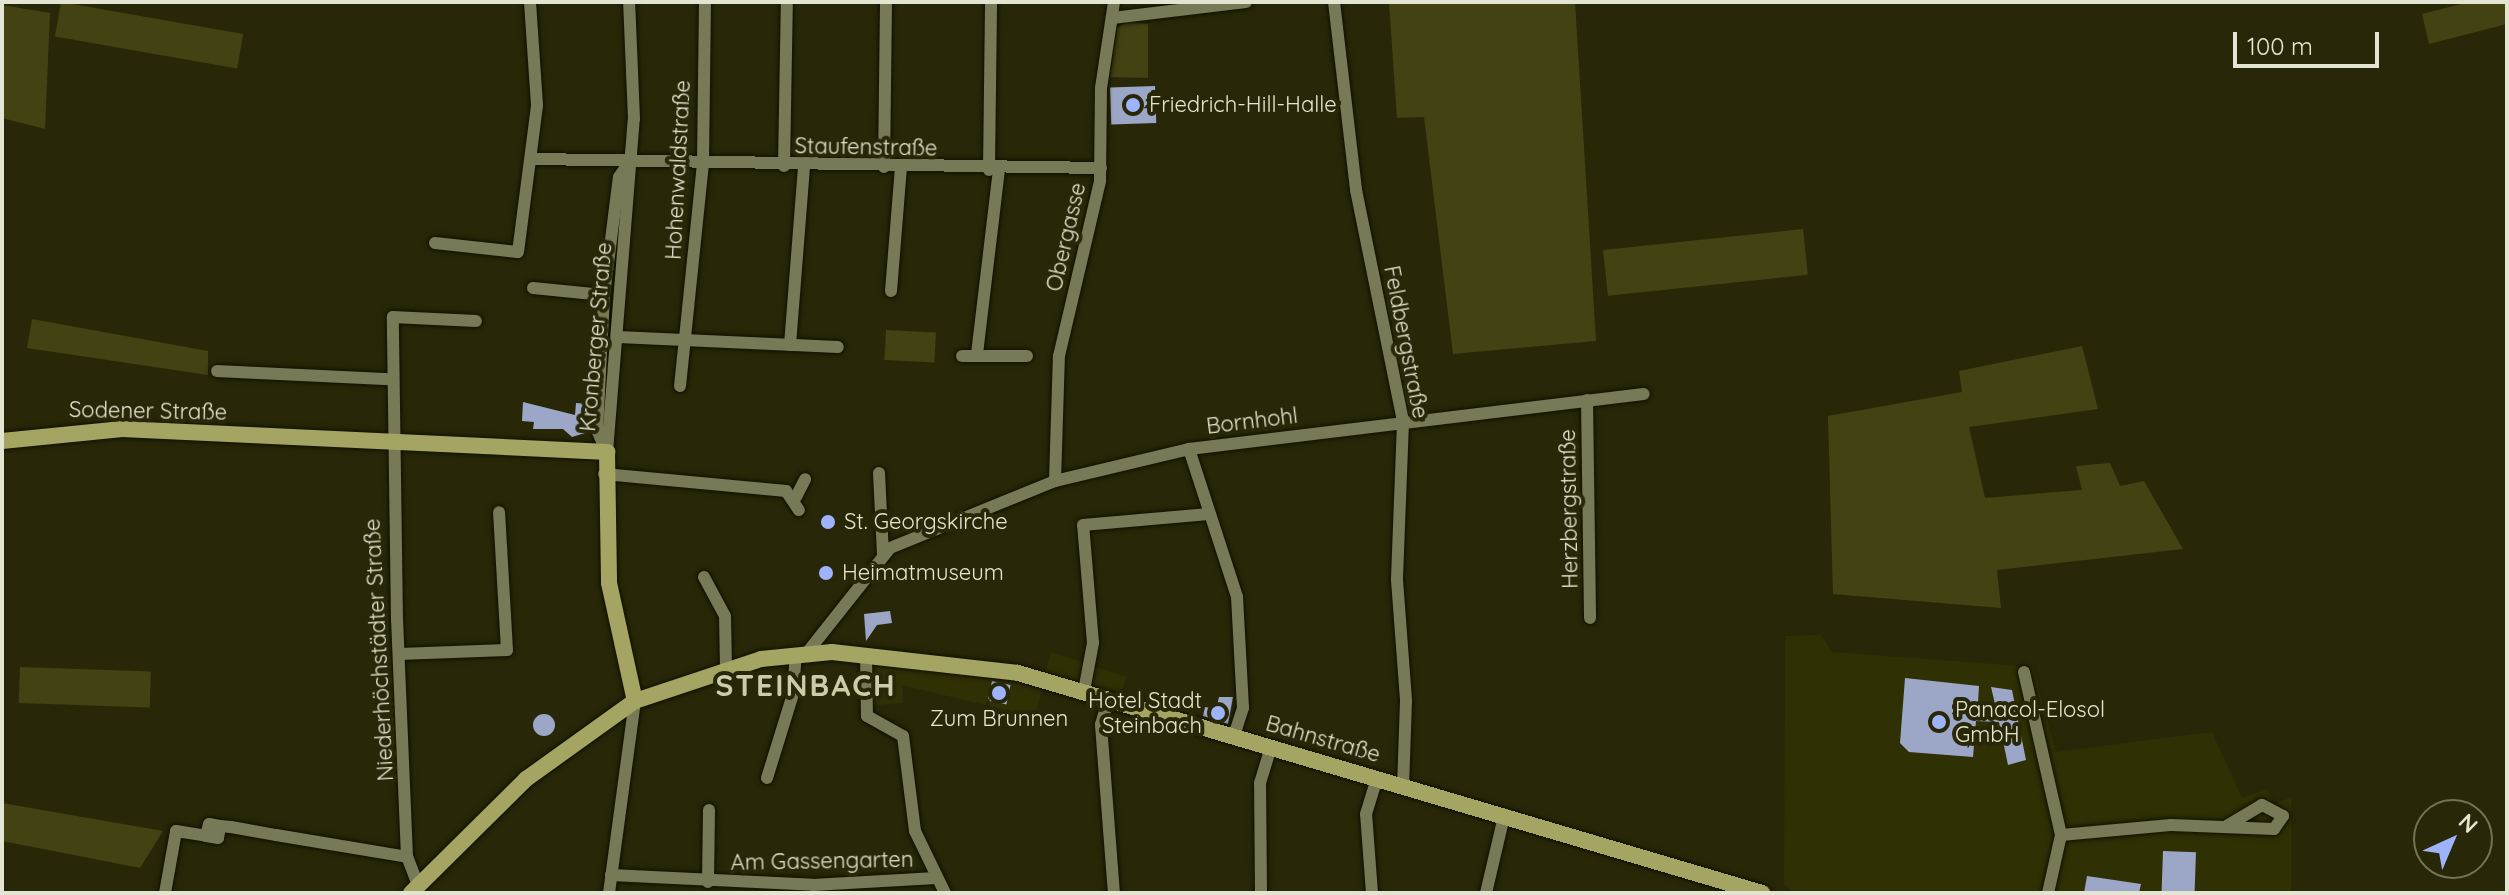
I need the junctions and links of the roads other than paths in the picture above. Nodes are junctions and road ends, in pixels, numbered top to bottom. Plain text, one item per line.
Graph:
1 (530, 2) edge
2 (629, 2) edge
3 (705, 2) edge
4 (787, 2) edge
5 (886, 2) edge
6 (991, 2) edge
7 (1114, 2) edge
8 (1246, 2) edge
9 (1334, 2) edge
10 (1112, 18) junction
11 (534, 159) junction
12 (630, 161) junction
13 (703, 164) junction
14 (784, 166) junction
15 (804, 166) junction
16 (884, 167) junction
17 (901, 168) junction
18 (1101, 168) junction
19 (994, 170) junction
20 (435, 243) dead end
21 (533, 288) dead end
22 (891, 291) dead end
23 (604, 295) junction
24 (476, 321) dead end
25 (618, 337) junction
26 (686, 340) junction
27 (790, 345) junction
28 (838, 347) dead end
29 (977, 354) junction
30 (962, 356) dead end
31 (1027, 356) dead end
32 (217, 371) dead end
33 (389, 379) junction
34 (680, 386) dead end
35 (1644, 394) dead end
36 (1587, 400) junction
37 (1403, 422) junction
38 (2, 441) edge
39 (384, 442) junction
40 (1189, 449) junction
41 (607, 452) junction
42 (879, 473) dead end
43 (604, 474) junction
44 (805, 479) dead end
45 (1055, 481) junction
46 (796, 497) junction
47 (799, 510) dead end
48 (499, 512) dead end
49 (1209, 514) junction
50 (883, 554) junction
51 (704, 577) dead end
52 (1590, 618) dead end
53 (399, 654) junction
54 (801, 654) junction
55 (866, 654) junction
56 (726, 667) junction
57 (2024, 672) dead end
58 (1084, 691) junction
59 (1109, 698) junction
60 (635, 701) junction
61 (1234, 736) junction
62 (1271, 747) junction
63 (767, 778) dead end
64 (1377, 778) junction
65 (1403, 786) junction
66 (709, 810) dead end
67 (1504, 816) junction
68 (2225, 827) dead end
69 (2061, 835) junction
70 (407, 857) junction
71 (611, 875) junction
72 (936, 878) junction
73 (708, 882) junction
74 (414, 889) edge
75 (908, 889) edge
76 (165, 893) edge
77 (609, 893) edge
78 (945, 893) edge
79 (1114, 893) edge
80 (1261, 893) edge
81 (1372, 893) edge
82 (1486, 893) edge
83 (1762, 893) edge
84 (2048, 893) edge

1 - 11 street
2 - 12 street, Kronberger Straße
3 - 13 street, Hohenwaldstraße
4 - 14 street
5 - 16 street
6 - 19 street
7 - 10 street, Obergasse
8 - 10 street
9 - 37 street, Feldbergstraße
10 - 18 street, Obergasse
11 - 12 street
11 - 20 street
12 - 13 street, Staufenstraße
12 - 23 street, Kronberger Straße
12 - 25 street, Kronberger Straße
13 - 14 street, Staufenstraße
13 - 26 street, Hohenwaldstraße
14 - 15 street, Staufenstraße
15 - 16 street, Staufenstraße
15 - 27 street
16 - 17 street, Staufenstraße
17 - 19 street, Staufenstraße
17 - 22 street
18 - 19 street, Staufenstraße
18 - 45 street, Obergasse
19 - 29 street
21 - 23 street, Kronberger Straße
23 - 41 street, Kronberger Straße
24 - 33 street, Niederhöchstädter Straße
25 - 26 street
25 - 41 street, Kronberger Straße
26 - 27 street
26 - 34 street, Hohenwaldstraße
27 - 28 street
29 - 30 street
29 - 31 street
32 - 33 street
33 - 39 street, Niederhöchstädter Straße
35 - 36 street, Bornhohl
36 - 37 street, Bornhohl
36 - 52 street, Herzbergstraße
37 - 40 street, Bornhohl
37 - 65 street, Feldbergstraße
38 - 39 main road, Sodener Straße
39 - 41 main road, Sodener Straße
39 - 53 street, Niederhöchstädter Straße
40 - 45 street, Bornhohl
40 - 49 street
41 - 43 main road
42 - 50 street
43 - 46 street
43 - 60 main road
44 - 46 street
45 - 50 street, Bornhohl
46 - 47 street
48 - 53 street
49 - 58 street
49 - 61 street
50 - 54 street, Bornhohl
51 - 56 street
53 - 70 street, Niederhöchstädter Straße
54 - 55 main road, Bahnstraße
54 - 56 main road, Bahnstraße
54 - 63 street
55 - 58 main road, Bahnstraße
55 - 72 street
56 - 60 main road, Bahnstraße
57 - 69 street
58 - 59 main road, Bahnstraße
59 - 61 main road, Bahnstraße
59 - 79 street
60 - 71 street
60 - 74 main road, Bahnstraße
61 - 62 main road, Bahnstraße
62 - 64 main road, Bahnstraße
62 - 80 street
64 - 65 main road, Bahnstraße
64 - 81 street
65 - 67 main road, Bahnstraße
66 - 73 street, Am Gassengarten
67 - 82 street
67 - 83 main road, Bahnstraße
68 - 69 street
69 - 84 street
70 - 74 street, Niederhöchstädter Straße
70 - 76 street
71 - 73 street, Am Gassengarten
71 - 77 street
72 - 75 street, Am Gassengarten
72 - 78 street
73 - 75 street, Am Gassengarten

